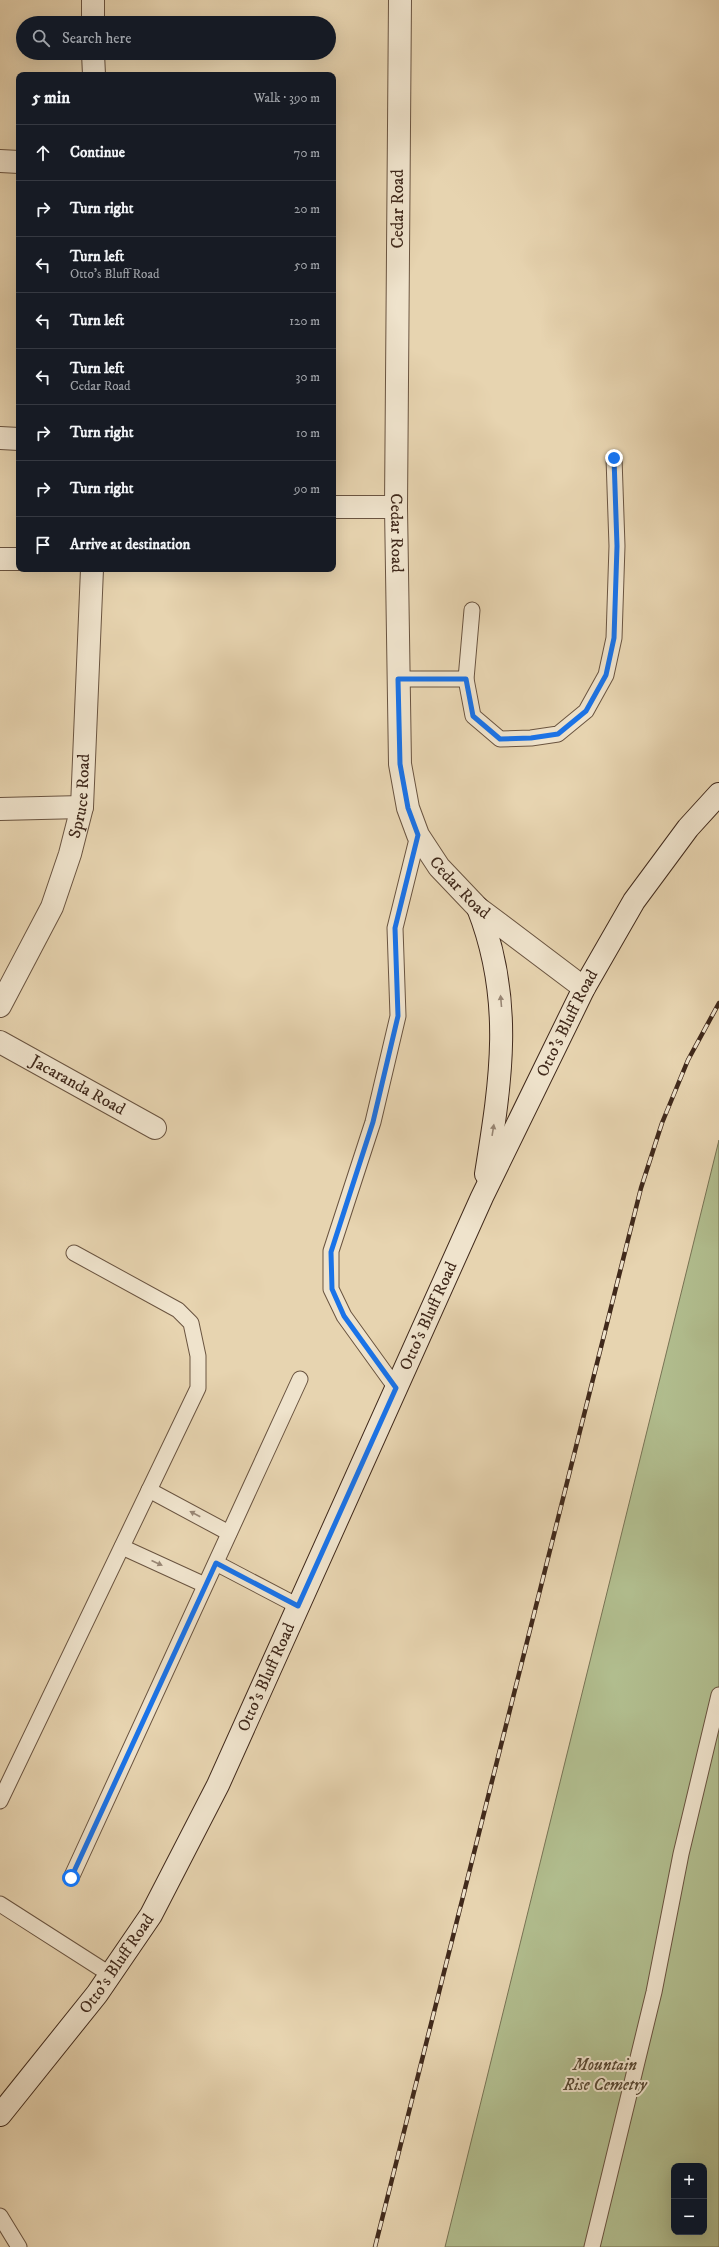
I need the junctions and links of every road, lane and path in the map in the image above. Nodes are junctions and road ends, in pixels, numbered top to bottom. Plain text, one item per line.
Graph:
1 (93, 0) edge
2 (400, 0) edge
3 (93, 16) edge
4 (93, 60) edge
5 (94, 72) edge
6 (0, 161) edge
7 (16, 162) edge
8 (0, 438) edge
9 (16, 439) edge
10 (614, 458) dead end
11 (336, 507) edge
12 (396, 507) junction
13 (0, 558) edge
14 (16, 559) edge
15 (92, 572) edge
16 (472, 610) dead end
17 (398, 679) junction
18 (466, 679) junction
19 (719, 794) edge
20 (82, 807) junction
21 (0, 809) edge
22 (418, 835) junction
23 (478, 908) junction
24 (584, 988) junction
25 (0, 1006) edge
26 (0, 1042) edge
27 (155, 1128) dead end
28 (482, 1197) junction
29 (74, 1253) dead end
30 (300, 1379) dead end
31 (396, 1388) junction
32 (149, 1490) junction
33 (229, 1533) junction
34 (122, 1547) junction
35 (216, 1563) junction
36 (205, 1585) junction
37 (298, 1606) junction
38 (719, 1695) edge
39 (0, 1801) edge
40 (71, 1878) dead end
41 (0, 1904) edge
42 (111, 1975) junction
43 (1, 2113) edge
44 (0, 2216) edge
45 (19, 2247) edge
46 (592, 2247) edge

1 - 3 street
2 - 12 street, Cedar Road
4 - 5 street
6 - 7 street
8 - 9 street
10 - 18 lane
11 - 12 street
12 - 17 street, Cedar Road
13 - 14 street
15 - 20 street, Spruce Road
16 - 18 lane
17 - 18 lane
17 - 22 street, Cedar Road
19 - 24 street, Otto's Bluff Road
20 - 21 street
20 - 25 street, Spruce Road
22 - 23 street, Cedar Road
22 - 31 lane
23 - 24 street, Cedar Road
28 -> 23 street
24 - 28 street, Otto's Bluff Road
26 - 27 street, Jacaranda Road
28 - 31 street, Otto's Bluff Road
29 - 32 lane
30 - 33 lane
31 - 37 street, Otto's Bluff Road
33 -> 32 lane
32 - 34 lane
33 - 35 lane
34 -> 36 lane
34 - 39 lane
35 - 36 lane
35 - 37 lane
36 - 40 lane
37 - 42 street, Otto's Bluff Road
38 - 46 lane
41 - 42 lane
42 - 43 street, Otto's Bluff Road
44 - 45 lane

